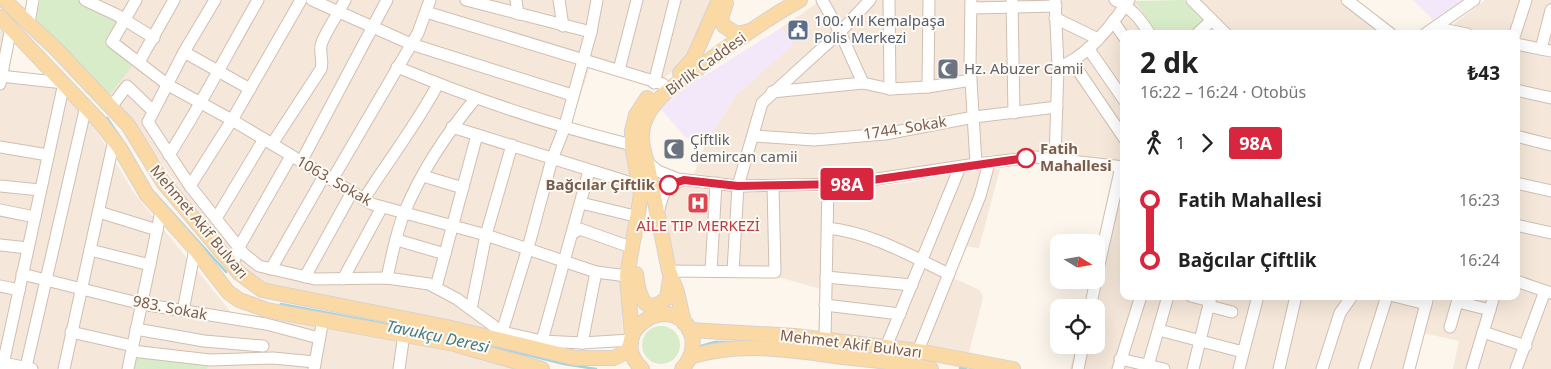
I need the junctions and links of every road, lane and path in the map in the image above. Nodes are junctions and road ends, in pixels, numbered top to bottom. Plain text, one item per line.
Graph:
1 (33, 0) edge
2 (85, 0) edge
3 (136, 0) edge
4 (174, 0) edge
5 (215, 0) edge
6 (258, 0) edge
7 (301, 0) edge
8 (312, 0) edge
9 (345, 0) edge
10 (387, 0) edge
11 (430, 0) edge
12 (466, 0) edge
13 (516, 0) edge
14 (559, 0) edge
15 (597, 0) edge
16 (637, 0) edge
17 (675, 0) edge
18 (719, 0) edge
19 (727, 0) edge
20 (800, 0) edge
21 (822, 0) edge
22 (870, 0) edge
23 (889, 0) edge
24 (929, 0) edge
25 (1192, 0) edge
26 (1347, 0) edge
27 (1474, 0) edge
28 (1526, 0) edge
29 (8, 2) edge
30 (479, 2) edge
31 (1123, 2) edge
32 (1012, 3) edge
33 (1055, 3) edge
34 (971, 4) edge
35 (784, 5) edge
36 (1551, 10) edge
37 (339, 12) junction
38 (426, 12) junction
39 (518, 14) junction
40 (0, 17) edge
41 (1055, 18) junction
42 (125, 20) junction
43 (1212, 20) junction
44 (1112, 21) junction
45 (29, 23) junction
46 (563, 26) junction
47 (5, 27) edge
48 (373, 28) junction
49 (1437, 28) junction
50 (1147, 30) edge
51 (1201, 30) edge
52 (1222, 30) edge
53 (1386, 30) edge
54 (1433, 30) edge
55 (1447, 30) edge
56 (1516, 30) edge
57 (750, 31) junction
58 (591, 32) junction
59 (840, 32) junction
60 (1120, 32) edge
61 (154, 38) junction
62 (1098, 38) junction
63 (701, 42) junction
64 (411, 44) junction
65 (1520, 45) edge
66 (1088, 48) junction
67 (1546, 50) edge
68 (722, 51) junction
69 (184, 52) junction
70 (582, 61) junction
71 (139, 62) junction
72 (1073, 63) junction
73 (1058, 67) junction
74 (397, 68) junction
75 (218, 70) junction
76 (619, 70) junction
77 (0, 79) edge
78 (971, 80) junction
79 (64, 83) junction
80 (658, 83) junction
81 (863, 83) junction
82 (438, 84) junction
83 (168, 86) junction
84 (928, 87) junction
85 (250, 89) junction
86 (890, 89) junction
87 (1520, 91) edge
88 (772, 92) junction
89 (572, 94) junction
90 (1120, 94) edge
91 (1551, 98) edge
92 (475, 99) junction
93 (202, 104) junction
94 (86, 106) junction
95 (111, 107) junction
96 (1057, 107) junction
97 (153, 110) junction
98 (1014, 113) junction
99 (974, 117) junction
100 (232, 120) junction
101 (148, 122) junction
102 (452, 127) junction
103 (564, 129) junction
104 (1120, 132) edge
105 (477, 135) junction
106 (753, 136) junction
107 (1520, 137) edge
108 (137, 138) junction
109 (114, 140) junction
110 (268, 142) junction
111 (512, 145) junction
112 (632, 145) junction
113 (1551, 145) edge
114 (0, 147) edge
115 (48, 155) junction
116 (169, 155) junction
117 (296, 159) junction
118 (552, 159) junction
119 (1055, 159) junction
120 (647, 162) junction
121 (989, 163) junction
122 (976, 164) junction
123 (960, 167) junction
124 (1120, 167) edge
125 (590, 171) junction
126 (423, 176) junction
127 (1120, 176) edge
128 (328, 178) junction
129 (684, 180) junction
130 (1520, 183) edge
131 (716, 184) junction
132 (828, 185) junction
133 (0, 186) edge
134 (190, 186) junction
135 (641, 186) junction
136 (738, 186) junction
137 (773, 186) junction
138 (463, 188) junction
139 (40, 190) junction
140 (1551, 191) edge
141 (352, 192) junction
142 (364, 200) junction
143 (581, 203) junction
144 (382, 207) junction
145 (0, 210) edge
146 (161, 211) junction
147 (99, 212) junction
148 (404, 212) junction
149 (658, 213) junction
150 (35, 217) junction
151 (217, 217) junction
152 (639, 217) junction
153 (453, 226) junction
154 (1520, 226) edge
155 (828, 228) junction
156 (157, 230) junction
157 (573, 233) junction
158 (1551, 234) edge
159 (486, 235) junction
160 (397, 240) junction
161 (1105, 240) edge
162 (0, 244) edge
163 (239, 247) junction
164 (28, 248) junction
165 (528, 248) junction
166 (632, 248) junction
167 (195, 249) junction
168 (90, 250) junction
169 (445, 254) junction
170 (564, 260) junction
171 (922, 261) junction
172 (232, 264) junction
173 (150, 265) junction
174 (271, 269) junction
175 (669, 271) junction
176 (711, 271) junction
177 (733, 271) junction
178 (596, 272) junction
179 (22, 274) junction
180 (949, 274) junction
181 (628, 276) junction
182 (305, 277) junction
183 (826, 277) junction
184 (387, 278) junction
185 (344, 279) junction
186 (44, 280) junction
187 (1520, 282) edge
188 (912, 285) junction
189 (0, 286) edge
190 (436, 287) junction
191 (81, 289) junction
192 (19, 290) junction
193 (1548, 292) edge
194 (1140, 300) edge
195 (1167, 300) edge
196 (1257, 300) edge
197 (1295, 300) edge
198 (1349, 300) edge
199 (1386, 300) edge
200 (1427, 300) edge
201 (1459, 300) edge
202 (1462, 300) edge
203 (1493, 300) edge
204 (1210, 301) edge
205 (142, 304) junction
206 (825, 305) junction
207 (471, 309) junction
208 (1490, 310) junction
209 (183, 311) junction
210 (1232, 312) dead end
211 (900, 314) junction
212 (323, 319) junction
213 (0, 321) edge
214 (12, 323) junction
215 (266, 324) junction
216 (686, 327) junction
217 (1450, 327) dead end
218 (136, 329) junction
219 (1159, 330) junction
220 (71, 332) junction
221 (502, 332) junction
222 (1483, 332) junction
223 (404, 334) junction
224 (318, 338) junction
225 (824, 340) junction
226 (542, 341) junction
227 (1200, 342) junction
228 (582, 343) junction
229 (263, 346) junction
230 (1526, 346) junction
231 (886, 347) junction
232 (3, 348) edge
233 (132, 348) junction
234 (632, 349) edge
235 (918, 351) junction
236 (1243, 352) junction
237 (1081, 354) edge
238 (261, 358) junction
239 (273, 363) edge
240 (209, 364) edge
241 (1119, 364) edge
242 (315, 365) edge
243 (686, 365) edge
244 (3, 366) edge
245 (914, 367) edge
246 (1148, 367) edge
247 (30, 368) edge
248 (64, 369) edge
249 (128, 369) edge
250 (399, 369) edge
251 (542, 369) edge
252 (642, 369) edge
253 (931, 369) edge
254 (1013, 369) edge
255 (1078, 369) edge
256 (1164, 369) edge
257 (1193, 369) edge
258 (1239, 369) edge
259 (1280, 369) edge
260 (1322, 369) edge
261 (1364, 369) edge
262 (1409, 369) edge
263 (1472, 369) edge
264 (1516, 369) edge

1 - 45 street
2 - 42 street
3 - 42 street, 1063. Sokak
4 - 61 street
5 - 69 street
6 - 75 street
7 - 85 street
8 - 37 street
9 - 37 street
10 - 48 street
11 - 38 street
12 - 30 street
13 - 39 street
14 - 46 street
15 - 58 street
16 - 76 street
17 - 80 street
18 - 63 main road, Birlik Caddesi
19 - 57 main road
20 - 35 main road, Birlik Caddesi
21 - 59 street
22 - 59 street
23 - 86 street
24 - 84 street
25 - 43 street
26 - 53 street
27 - 49 street
28 - 56 street
29 - 45 main road, Mehmet Akif Bulvarı
30 - 39 street
31 - 44 street
31 - 50 street
32 - 33 street
32 - 34 street
32 - 98 street
33 - 41 street
34 - 78 street
35 - 57 main road, Birlik Caddesi
36 - 67 street
37 - 48 street
37 - 110 street
38 - 64 street
38 - 70 street
39 - 46 street
40 - 47 main road, Mehmet Akif Bulvarı
41 - 62 street
41 - 73 street
42 - 61 street
42 - 71 street, 1063. Sokak
43 - 51 street
43 - 52 street
44 - 60 street
44 - 62 street
45 - 95 main road, Mehmet Akif Bulvarı
46 - 58 street
47 - 77 street
47 - 79 main road, Mehmet Akif Bulvarı
48 - 64 street
48 - 117 street
49 - 54 street
49 - 55 street
57 - 68 main road, Birlik Caddesi
58 - 70 street
59 - 81 street
59 - 88 street
61 - 71 street
62 - 66 street
63 - 68 main road
63 - 80 main road, Birlik Caddesi
64 - 74 street
64 - 89 street
65 - 67 street
66 - 72 street
66 - 90 street
68 - 120 main road, Birlik Caddesi
69 - 75 street
69 - 83 street
70 - 76 street
70 - 89 street
71 - 83 street, 1063. Sokak
72 - 73 street
72 - 104 street
73 - 96 street
74 - 82 street
74 - 128 street
75 - 85 street
75 - 93 street
76 - 80 street
77 - 79 street
78 - 84 street
78 - 99 street
79 - 94 main road, Mehmet Akif Bulvarı
79 - 115 street
80 - 112 main road, Birlik Caddesi
81 - 86 street
81 - 88 street
82 - 92 street
82 - 142 street
83 - 93 street, 1063. Sokak
83 - 97 street
84 - 86 street
85 - 100 street
87 - 91 street
88 - 106 street
89 - 103 street
92 - 102 street
92 - 103 street
93 - 100 street, 1063. Sokak
93 - 116 street
94 - 109 main road, Mehmet Akif Bulvarı
94 - 186 street
95 - 97 street
95 - 108 main road, Mehmet Akif Bulvarı
96 - 98 street, 1744. Sokak
96 - 119 street
97 - 101 street
98 - 99 street, 1744. Sokak
99 - 106 street, 1744. Sokak
99 - 122 street
100 - 110 street, 1063. Sokak
100 - 134 street
101 - 108 street
101 - 116 street
102 - 105 street
102 - 126 street
103 - 112 street
103 - 118 street
105 - 111 street
105 - 138 street
106 - 136 street
107 - 113 street
108 - 172 main road, Mehmet Akif Bulvarı
109 - 146 main road, Mehmet Akif Bulvarı
109 - 147 street
110 - 117 street, 1063. Sokak
110 - 151 street
111 - 118 street
111 - 159 street
112 - 135 main road, Birlik Caddesi
114 - 115 street
115 - 139 street
116 - 134 street
117 - 128 street, 1063. Sokak
117 - 163 street
118 - 125 street
118 - 165 street
119 - 121 street
119 - 124 street
120 - 129 street
120 - 149 main road, Birlik Caddesi
121 - 122 street
121 - 180 street
122 - 123 street
123 - 132 street
123 - 171 street
125 - 135 street
125 - 143 street
126 - 138 street
126 - 148 street
127 - 161 street
128 - 141 street, 1063. Sokak
128 - 174 street
129 - 131 street
129 - 149 street
130 - 140 street
131 - 136 street
131 - 176 street
132 - 137 street
132 - 155 street
133 - 139 street
134 - 151 street
135 - 152 main road, Birlik Caddesi
136 - 137 street
136 - 177 street
137 - 177 street
138 - 153 street
139 - 150 street
141 - 142 street, 1063. Sokak
141 - 182 street
142 - 144 street, 1063. Sokak
143 - 152 street
143 - 157 street
144 - 148 street, 1063. Sokak
144 - 185 street
145 - 150 street
146 - 156 street
146 - 167 main road, Mehmet Akif Bulvarı
147 - 156 street
147 - 168 street
148 - 153 street, 1063. Sokak
148 - 160 street
149 - 175 main road, Birlik Caddesi
150 - 164 street
151 - 163 street
152 - 166 main road, Birlik Caddesi
153 - 159 street, 1063. Sokak
153 - 169 street
154 - 158 street
155 - 171 street
155 - 183 street
156 - 173 street
157 - 166 street
157 - 170 street
159 - 165 street, 1063. Sokak
159 - 207 street
160 - 169 street
160 - 184 street
162 - 164 street
163 - 172 street
163 - 174 street
164 - 179 street
165 - 170 street, 1063. Sokak
165 - 221 street
166 - 175 main road
166 - 181 main road, Birlik Caddesi
167 - 209 street
167 - 212 main road, Mehmet Akif Bulvarı
168 - 173 street
168 - 191 street
169 - 190 street
170 - 178 street, 1063. Sokak
170 - 226 street
171 - 180 street
171 - 188 street
172 - 234 main road, Mehmet Akif Bulvarı
173 - 205 street
174 - 182 street
175 - 176 street
175 - 216 main road, Birlik Caddesi
176 - 177 street
178 - 181 street, 1063. Sokak
178 - 228 street
179 - 186 street, 983. Sokak
179 - 192 street
180 - 235 street
181 - 234 main road, Birlik Caddesi
182 - 185 street
183 - 188 street
183 - 206 street
184 - 185 street
184 - 190 street
186 - 191 street, 983. Sokak
186 - 247 street
187 - 193 street
188 - 211 street
189 - 192 street
190 - 207 street
191 - 205 street, 983. Sokak
191 - 220 street
192 - 214 street
193 - 230 street
194 - 241 street
195 - 219 street
196 - 236 street
197 - 259 street
198 - 260 street
199 - 261 street
200 - 262 street
201 - 217 street
202 - 208 street
203 - 208 street
204 - 210 street
204 - 227 street
205 - 209 street, 983. Sokak
205 - 218 street
206 - 211 street
206 - 225 street
207 - 221 street
208 - 222 street
209 - 215 street, 983. Sokak
211 - 231 street
212 - 223 main road, Mehmet Akif Bulvarı
212 - 224 street
213 - 214 street
214 - 232 street
215 - 224 street, 983. Sokak
215 - 229 street
216 - 225 main road, Mehmet Akif Bulvarı
216 - 234 main road, Mehmet Akif Bulvarı
216 - 243 main road, Birlik Caddesi
218 - 229 street
218 - 233 street
219 - 227 street
219 - 246 street
220 - 233 street
220 - 248 street
221 - 226 street
222 - 230 street
222 - 263 street
223 - 250 street
223 - 251 main road, Mehmet Akif Bulvarı
224 - 242 street
225 - 231 main road, Mehmet Akif Bulvarı
226 - 228 street
227 - 236 street
227 - 257 street
228 - 234 street
229 - 238 street
230 - 264 street
231 - 235 main road, Mehmet Akif Bulvarı
232 - 244 street
233 - 240 street
233 - 249 street
234 - 252 main road
235 - 254 main road, Mehmet Akif Bulvarı
236 - 258 street
237 - 255 street
238 - 239 street
238 - 240 street
239 - 242 street
241 - 246 street
243 - 245 main road, Mehmet Akif Bulvarı
244 - 247 street
245 - 253 main road, Mehmet Akif Bulvarı
246 - 256 street

